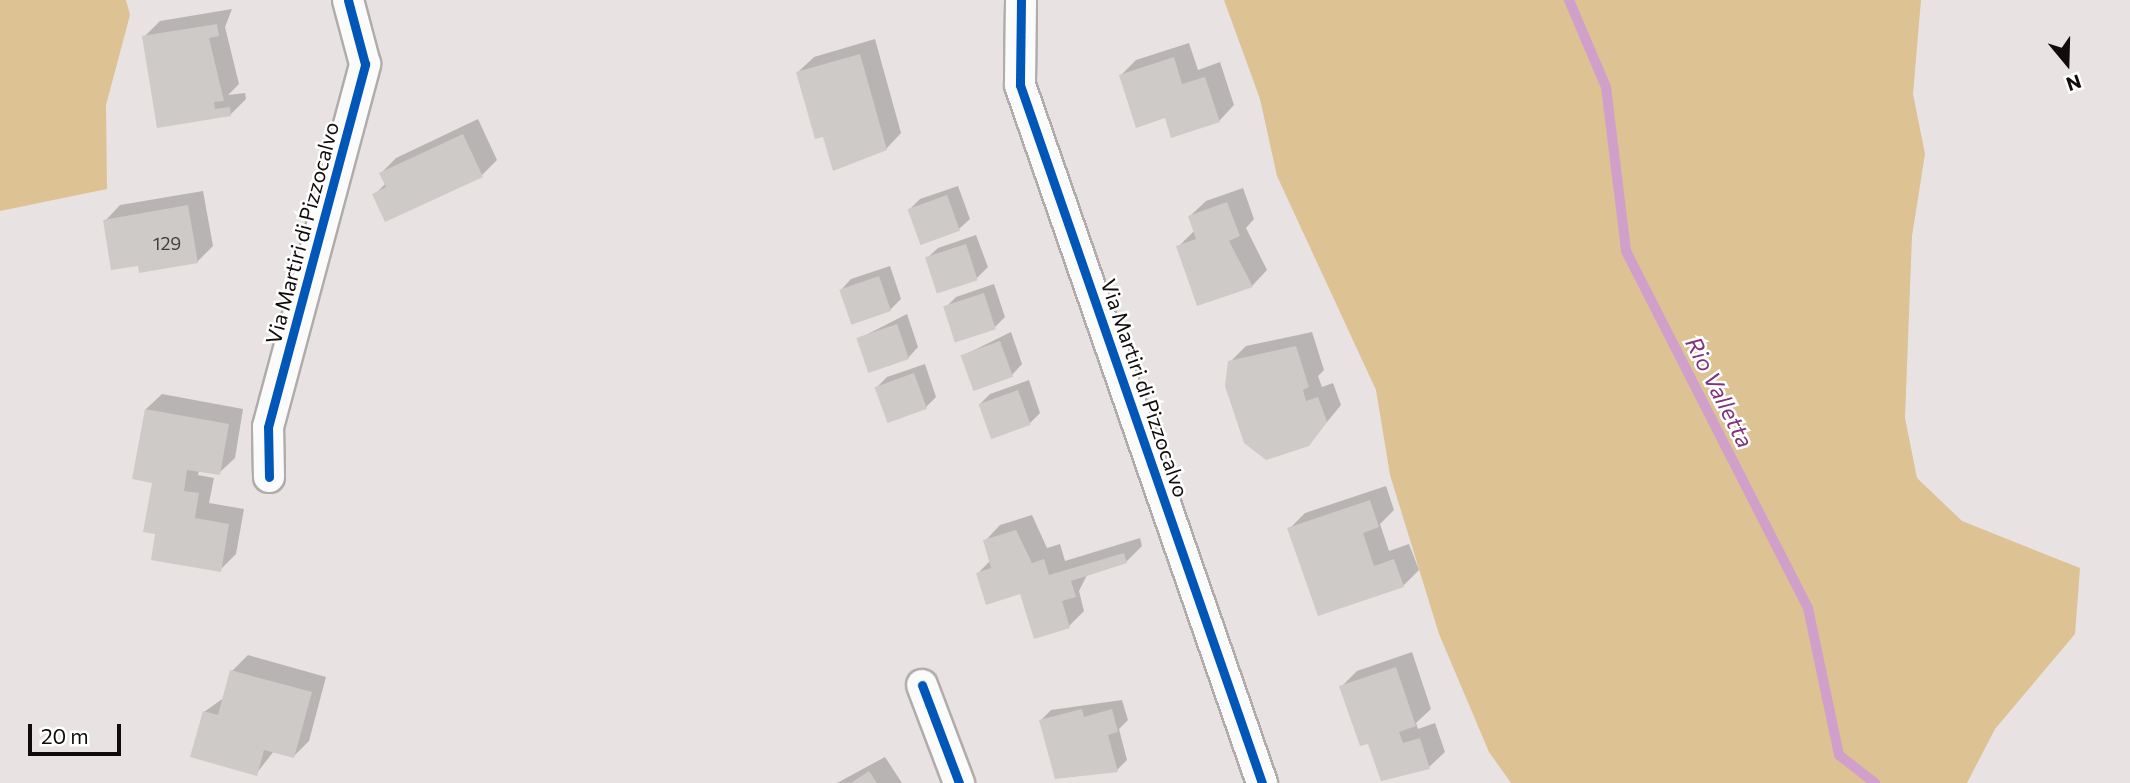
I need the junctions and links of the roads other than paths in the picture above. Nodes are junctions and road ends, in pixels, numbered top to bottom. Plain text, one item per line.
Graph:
1 (348, 0) edge
2 (1021, 0) edge
3 (269, 477) dead end
4 (922, 685) dead end
5 (1256, 781) edge
6 (959, 783) edge

1 - 3 street, Via Martiri di Pizzocalvo
2 - 5 street, Via Martiri di Pizzocalvo
4 - 6 street

